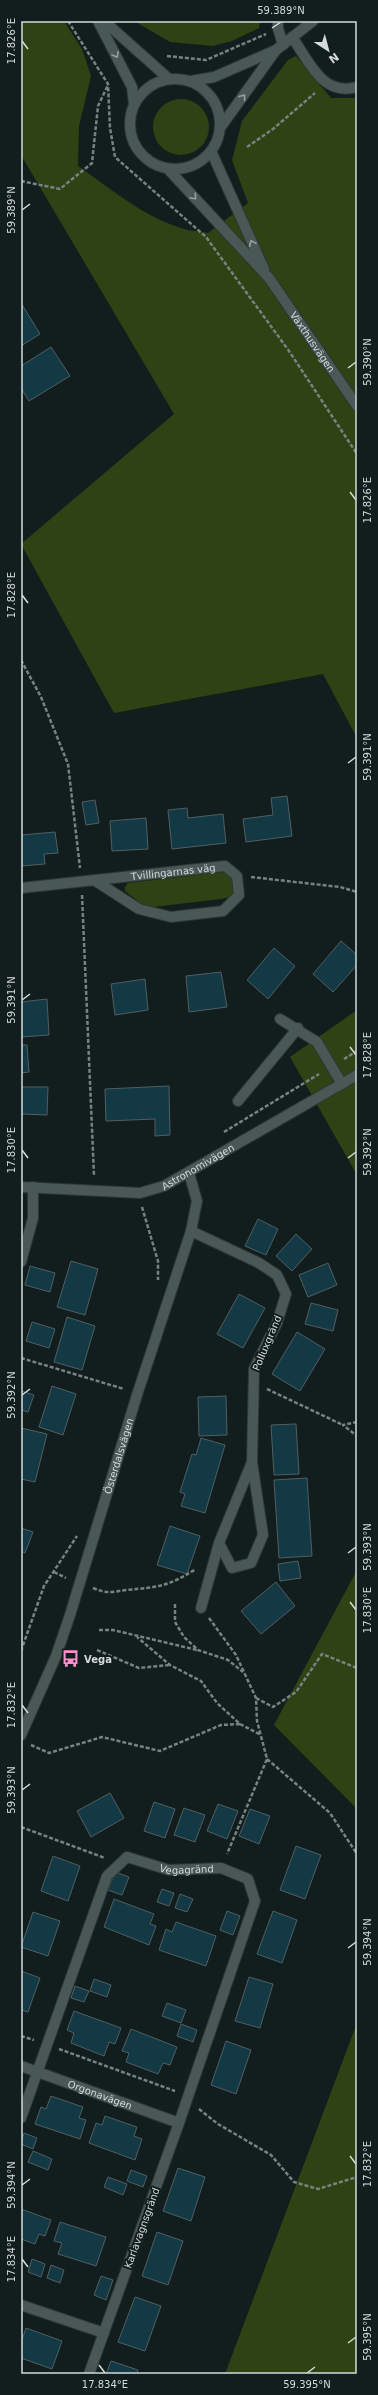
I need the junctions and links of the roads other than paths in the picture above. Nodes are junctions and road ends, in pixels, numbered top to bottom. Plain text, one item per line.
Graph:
1 (98, 21) edge
2 (104, 21) edge
3 (313, 21) edge
4 (278, 25) edge
5 (292, 37) junction
6 (280, 47) junction
7 (169, 79) junction
8 (191, 81) junction
9 (357, 87) edge
10 (134, 104) junction
11 (220, 128) junction
12 (211, 151) junction
13 (168, 169) junction
14 (269, 278) junction
15 (357, 406) edge
16 (94, 880) junction
17 (21, 888) edge
18 (280, 1019) dead end
19 (298, 1028) junction
20 (357, 1075) edge
21 (342, 1084) junction
22 (238, 1101) dead end
23 (189, 1173) junction
24 (21, 1187) edge
25 (32, 1187) junction
26 (191, 1232) junction
27 (21, 1262) edge
28 (252, 1462) junction
29 (219, 1543) junction
30 (201, 1608) road end
31 (21, 1735) edge
32 (21, 2066) edge
33 (36, 2072) junction
34 (21, 2118) edge
35 (180, 2123) junction
36 (21, 2304) edge
37 (104, 2333) junction
38 (90, 2374) edge

1 -> 10 street, Växthusvägen
2 - 7 street
3 - 5 street
4 - 6 street
5 - 6 street
5 - 9 street
6 - 8 street, Växthusvägen
11 -> 6 street, Växthusvägen
7 - 8 street, Växthusvägen
7 - 10 street, Växthusvägen
8 - 11 street
10 - 13 street, Växthusvägen
11 - 12 street, Växthusvägen
12 - 13 street, Växthusvägen
14 -> 12 street, Växthusvägen
13 -> 14 street, Växthusvägen
14 - 15 street, Växthusvägen
16 - 16 street, Tvillingarnas väg
16 - 17 street, Tvillingarnas väg
18 - 19 street
19 - 21 street
19 - 22 street
20 - 21 street, Astronomivägen
21 - 23 street, Astronomivägen
23 - 25 street, Astronomivägen
23 - 26 street, Österdalsvägen
24 - 25 street, Astronomivägen
25 - 27 street
26 - 28 street, Polluxgränd
26 - 31 street, Österdalsvägen
28 - 29 street, Polluxgränd
28 - 29 street, Polluxgränd
29 - 30 street, Polluxgränd
32 - 33 street, Orgonavägen
33 - 34 street
33 - 35 street, Orgonavägen
33 - 35 street, Vegagränd
35 - 37 street, Karlavagnsgränd
36 - 37 street
37 - 38 street, Karlavagnsgränd

